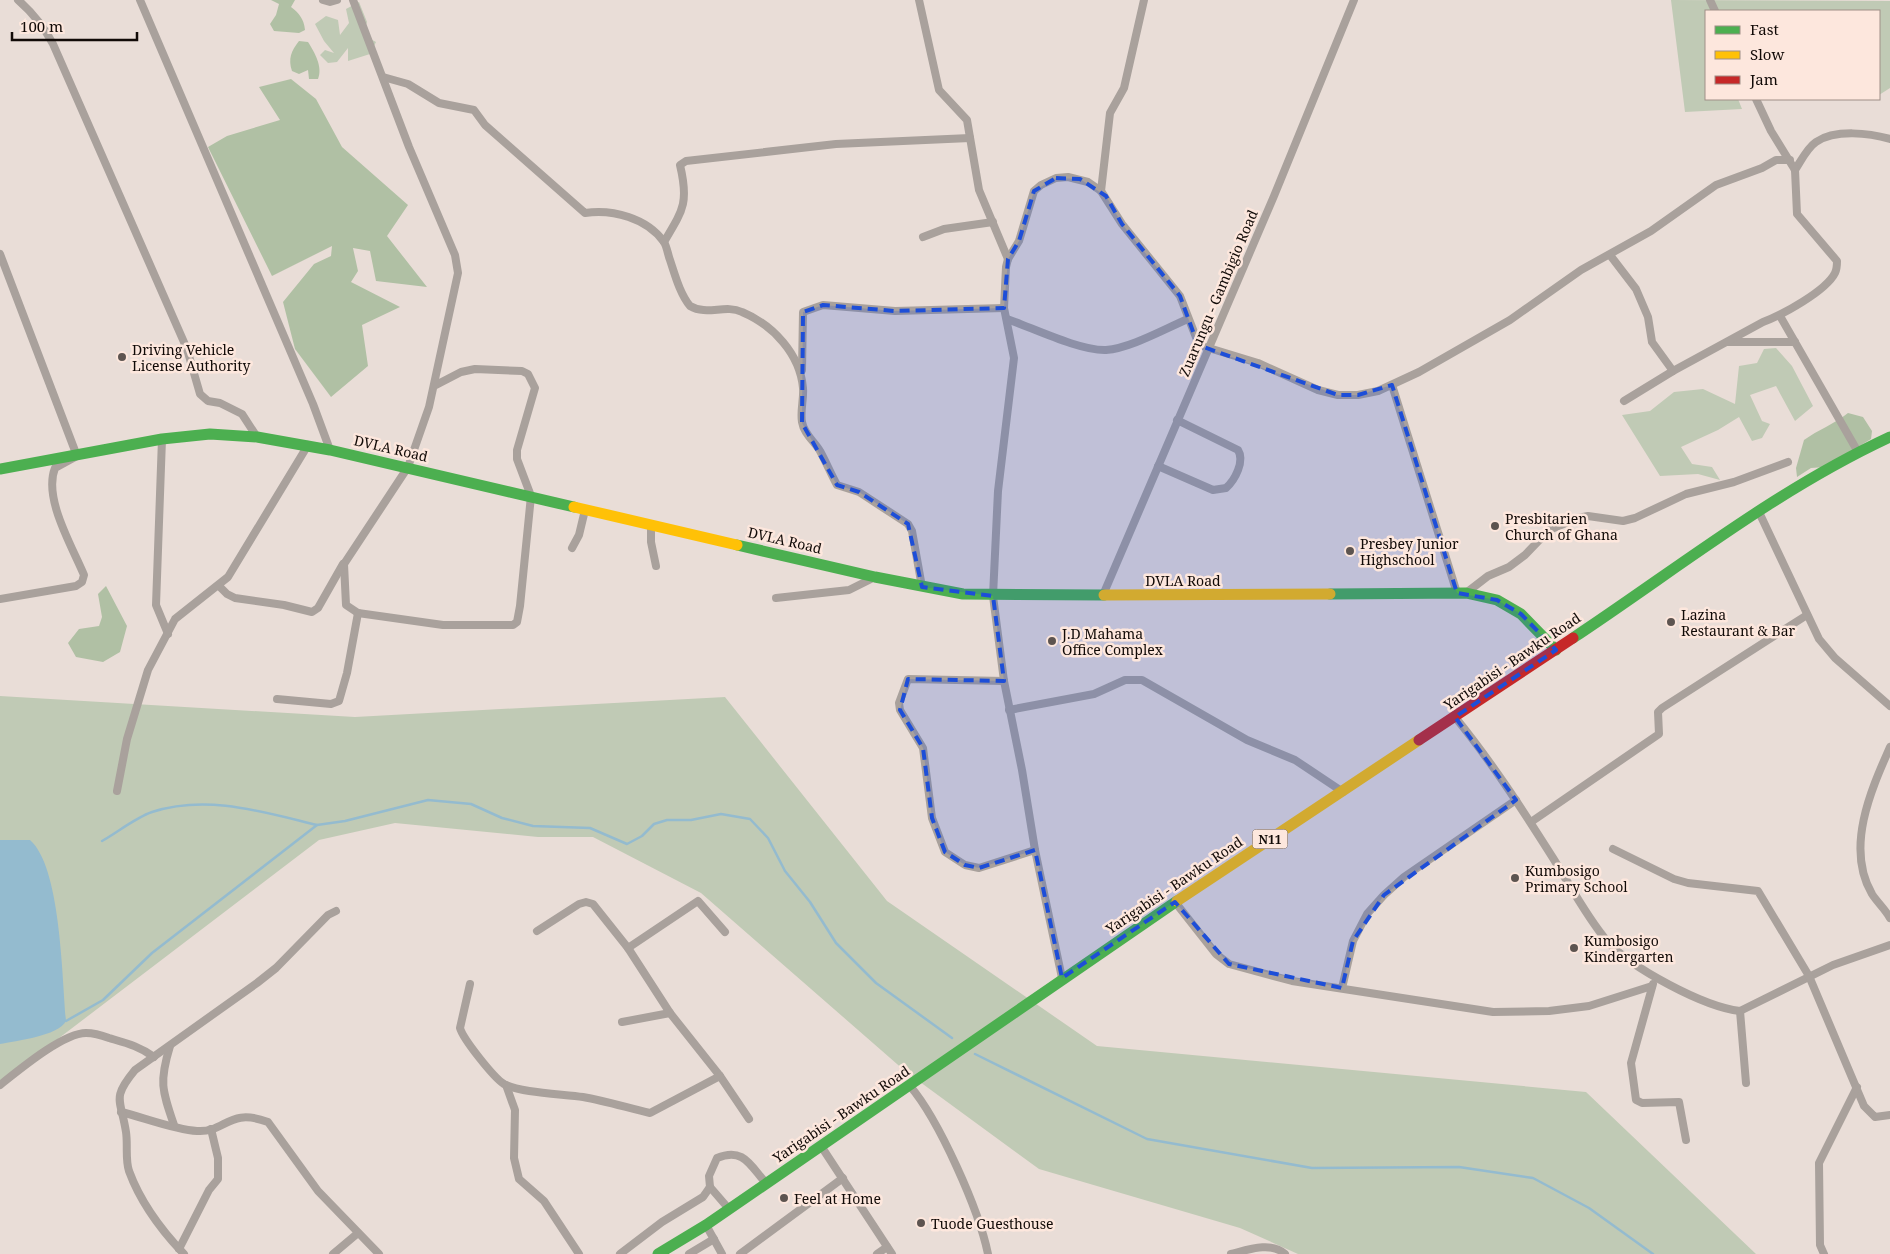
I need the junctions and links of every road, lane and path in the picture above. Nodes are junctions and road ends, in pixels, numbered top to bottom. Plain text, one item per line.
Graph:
1 (18, 0) edge
2 (140, 0) edge
3 (323, 0) edge
4 (337, 0) edge
5 (352, 0) edge
6 (919, 0) edge
7 (1144, 0) edge
8 (1354, 0) edge
9 (383, 77) junction
10 (1756, 100) edge
11 (970, 138) junction
12 (1890, 139) edge
13 (1790, 160) junction
14 (1795, 170) junction
15 (1102, 191) junction
16 (992, 222) junction
17 (923, 237) dead end
18 (664, 242) junction
19 (0, 254) edge
20 (1610, 255) junction
21 (1008, 259) junction
22 (1004, 308) junction
23 (1780, 316) junction
24 (1008, 318) junction
25 (1188, 319) junction
26 (1726, 342) junction
27 (1794, 342) junction
28 (1208, 348) junction
29 (1673, 371) junction
30 (802, 376) junction
31 (1392, 385) junction
32 (434, 386) junction
33 (1624, 401) dead end
34 (1177, 420) junction
35 (1890, 437) edge
36 (257, 438) junction
37 (162, 439) junction
38 (308, 446) junction
39 (330, 450) junction
40 (1858, 452) junction
41 (77, 456) junction
42 (1788, 462) dead end
43 (1158, 466) junction
44 (408, 467) junction
45 (0, 469) edge
46 (531, 496) junction
47 (586, 510) junction
48 (1758, 510) junction
49 (651, 524) junction
50 (572, 548) dead end
51 (344, 564) junction
52 (656, 566) dead end
53 (875, 577) junction
54 (219, 586) junction
55 (922, 587) junction
56 (1461, 593) junction
57 (1103, 595) junction
58 (993, 596) junction
59 (776, 598) dead end
60 (0, 599) edge
61 (358, 613) junction
62 (1807, 616) junction
63 (168, 634) junction
64 (1556, 650) junction
65 (1004, 681) junction
66 (277, 699) dead end
67 (1890, 706) edge
68 (1009, 710) junction
69 (1455, 717) junction
70 (1890, 747) edge
71 (117, 791) dead end
72 (1343, 792) junction
73 (1516, 800) junction
74 (1531, 822) junction
75 (1613, 848) dead end
76 (1035, 850) junction
77 (1175, 902) junction
78 (336, 911) dead end
79 (1890, 918) edge
80 (537, 931) dead end
81 (725, 932) dead end
82 (1890, 944) edge
83 (628, 948) junction
84 (1655, 975) junction
85 (1809, 976) junction
86 (1062, 978) junction
87 (470, 984) dead end
88 (1652, 986) junction
89 (1342, 988) junction
90 (1740, 1011) junction
91 (670, 1013) junction
92 (622, 1022) dead end
93 (170, 1046) junction
94 (154, 1057) junction
95 (720, 1076) junction
96 (1746, 1083) dead end
97 (0, 1084) edge
98 (506, 1085) junction
99 (910, 1086) junction
100 (1857, 1087) junction
101 (121, 1112) junction
102 (1890, 1115) edge
103 (748, 1119) dead end
104 (174, 1125) junction
105 (211, 1129) junction
106 (1686, 1140) dead end
107 (821, 1146) junction
108 (843, 1178) junction
109 (766, 1182) junction
110 (710, 1187) junction
111 (729, 1208) junction
112 (706, 1225) junction
113 (358, 1233) junction
114 (714, 1239) junction
115 (889, 1251) edge
116 (181, 1252) edge
117 (333, 1254) edge
118 (379, 1254) edge
119 (579, 1254) edge
120 (620, 1254) edge
121 (658, 1254) edge
122 (689, 1254) edge
123 (722, 1254) edge
124 (740, 1254) edge
125 (877, 1254) edge
126 (988, 1254) edge
127 (1231, 1254) edge
128 (1285, 1254) edge
129 (1824, 1254) edge

1 - 36 street
2 - 39 street
3 - 4 street
5 - 9 street
6 - 11 street
7 - 15 street
8 - 28 street, Zuarungu - Gambigio Road
9 - 18 street
9 - 32 street
10 - 13 street
11 - 16 street
11 - 18 street
12 - 14 street
13 - 14 street
13 - 20 street
14 - 23 street
15 - 21 street
15 - 25 street
16 - 17 street
16 - 21 street
18 - 30 street
19 - 41 street
20 - 29 street
20 - 31 street
21 - 22 street
22 - 24 street
22 - 30 street
23 - 26 street
23 - 27 street
24 - 25 street
24 - 58 street
25 - 28 street
26 - 27 street
26 - 29 street
27 - 40 street
28 - 31 street
28 - 34 street, Zuarungu - Gambigio Road
29 - 33 street
30 - 55 street
31 - 56 street
32 - 44 street
32 - 46 street
34 - 43 street, Zuarungu - Gambigio Road
34 - 43 street
35 - 40 main road, Yarigabisi - Bawku Road / N11
36 - 37 main road, DVLA Road
36 - 38 main road, DVLA Road
37 - 41 main road, DVLA Road
37 - 63 street
38 - 39 main road, DVLA Road
38 - 54 street
39 - 44 main road, DVLA Road
40 - 48 main road, Yarigabisi - Bawku Road / N11
41 - 45 main road, DVLA Road
41 - 60 street
42 - 56 street
43 - 57 street, Zuarungu - Gambigio Road
44 - 46 main road, DVLA Road
44 - 51 street
46 - 47 main road, DVLA Road
46 - 61 street
47 - 49 main road, DVLA Road
47 - 50 street
48 - 62 street
48 - 64 main road, Yarigabisi - Bawku Road / N11
49 - 52 street
49 - 53 main road, DVLA Road
51 - 54 street
51 - 61 street
53 - 55 main road, DVLA Road
53 - 59 street
54 - 63 street
55 - 58 main road, DVLA Road
56 - 57 main road, DVLA Road
56 - 64 main road, DVLA Road
57 - 58 main road, DVLA Road
58 - 65 street
61 - 66 street
62 - 67 street
62 - 74 street
63 - 71 street
64 - 69 main road, Yarigabisi - Bawku Road / N11
65 - 68 street
65 - 76 street
68 - 72 street
68 - 76 street
69 - 72 main road, Yarigabisi - Bawku Road / N11
69 - 73 street
70 - 79 street
72 - 77 main road, Yarigabisi - Bawku Road / N11
73 - 74 street
73 - 89 street
74 - 84 street
75 - 85 street
76 - 86 street
77 - 86 main road, Yarigabisi - Bawku Road / N11
77 - 89 street
78 - 93 street
80 - 83 street
81 - 83 street
82 - 85 street
83 - 91 street
84 - 88 street
84 - 90 street
85 - 90 street
85 - 100 street
86 - 99 main road, Yarigabisi - Bawku Road / N11
87 - 98 street
88 - 89 street
88 - 106 street
90 - 96 street
91 - 92 street
91 - 95 street
93 - 94 street
93 - 104 street
94 - 97 street
94 - 101 street
95 - 98 street
95 - 103 street
98 - 119 street
99 - 107 main road, Yarigabisi - Bawku Road / N11
99 - 126 street
100 - 102 street
100 - 129 street
101 - 104 street
101 - 116 street
104 - 105 street
105 - 113 street
105 - 116 street
107 - 108 street
107 - 109 main road, Yarigabisi - Bawku Road / N11
108 - 115 street
108 - 124 street
109 - 110 street
109 - 111 main road, Yarigabisi - Bawku Road / N11
110 - 111 street
110 - 120 street
111 - 112 main road, Yarigabisi - Bawku Road / N11
112 - 114 street
112 - 121 main road, Yarigabisi - Bawku Road / N11
113 - 117 street
113 - 118 street
114 - 122 street
114 - 123 street
115 - 125 street
127 - 128 street

